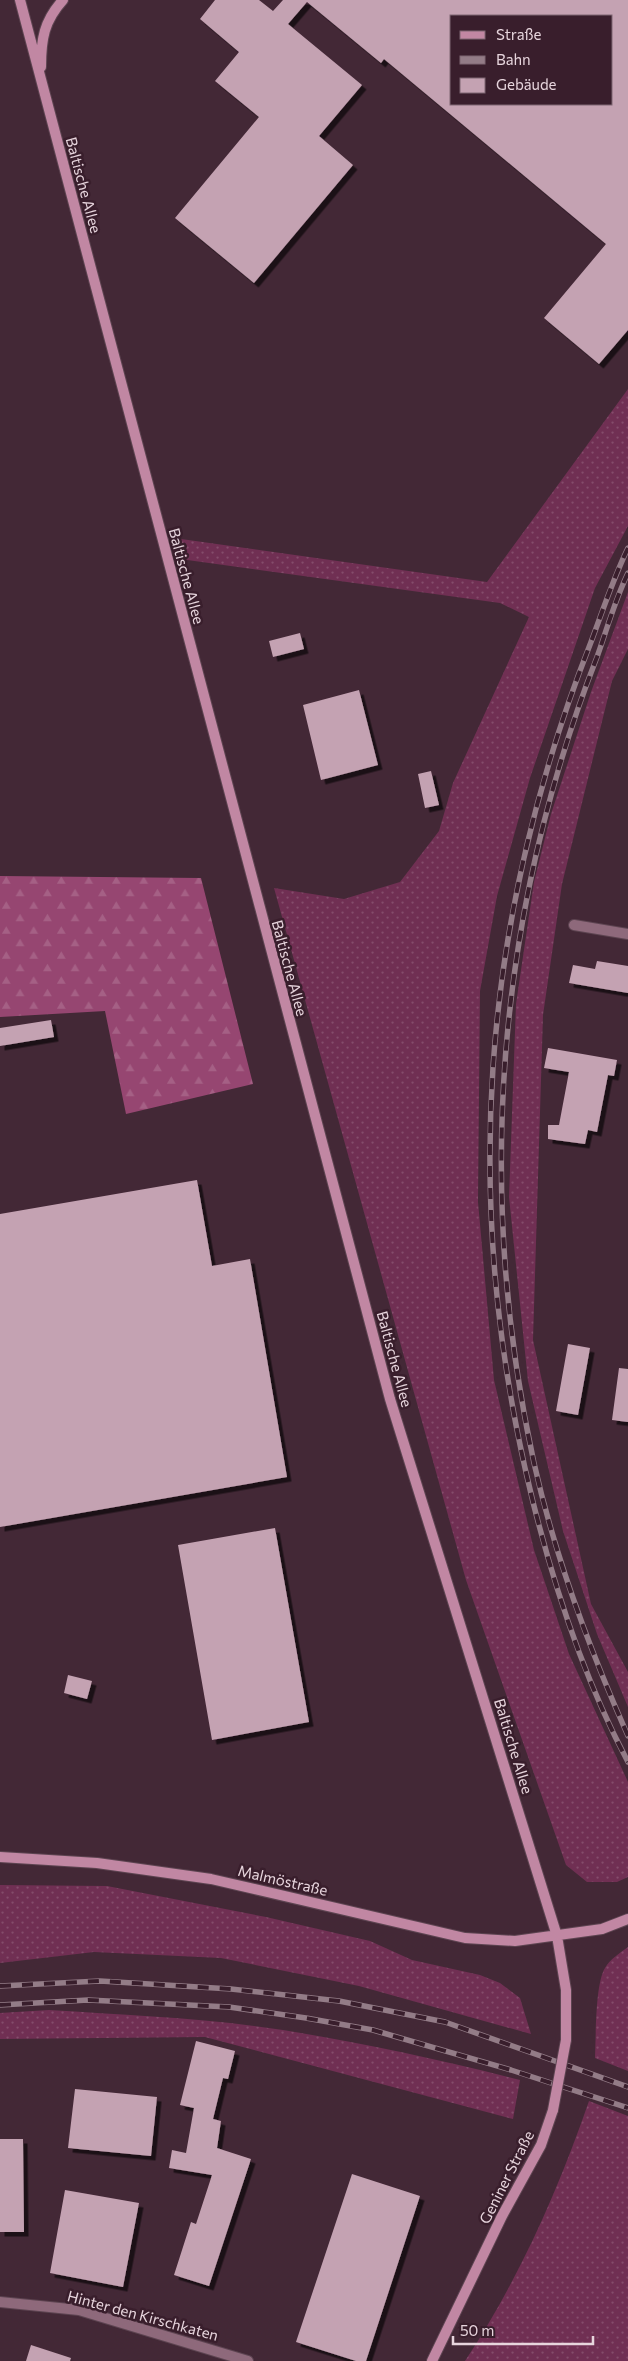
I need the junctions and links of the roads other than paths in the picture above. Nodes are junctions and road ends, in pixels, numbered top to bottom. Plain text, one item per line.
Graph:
1 (20, 0) edge
2 (63, 0) edge
3 (40, 78) junction
4 (574, 925) dead end
5 (628, 934) edge
6 (0, 1857) edge
7 (628, 1919) edge
8 (557, 1936) junction
9 (0, 2302) edge
10 (248, 2361) edge
11 (432, 2361) edge

1 - 3 main road, Baltische Allee
2 - 3 main road
3 - 8 main road, Baltische Allee
4 - 5 street
6 - 8 main road, Malmöstraße
7 - 8 main road, Malmöstraße
8 - 11 main road, Geniner Straße, bridge
9 - 10 street, Hinter den Kirschkaten

